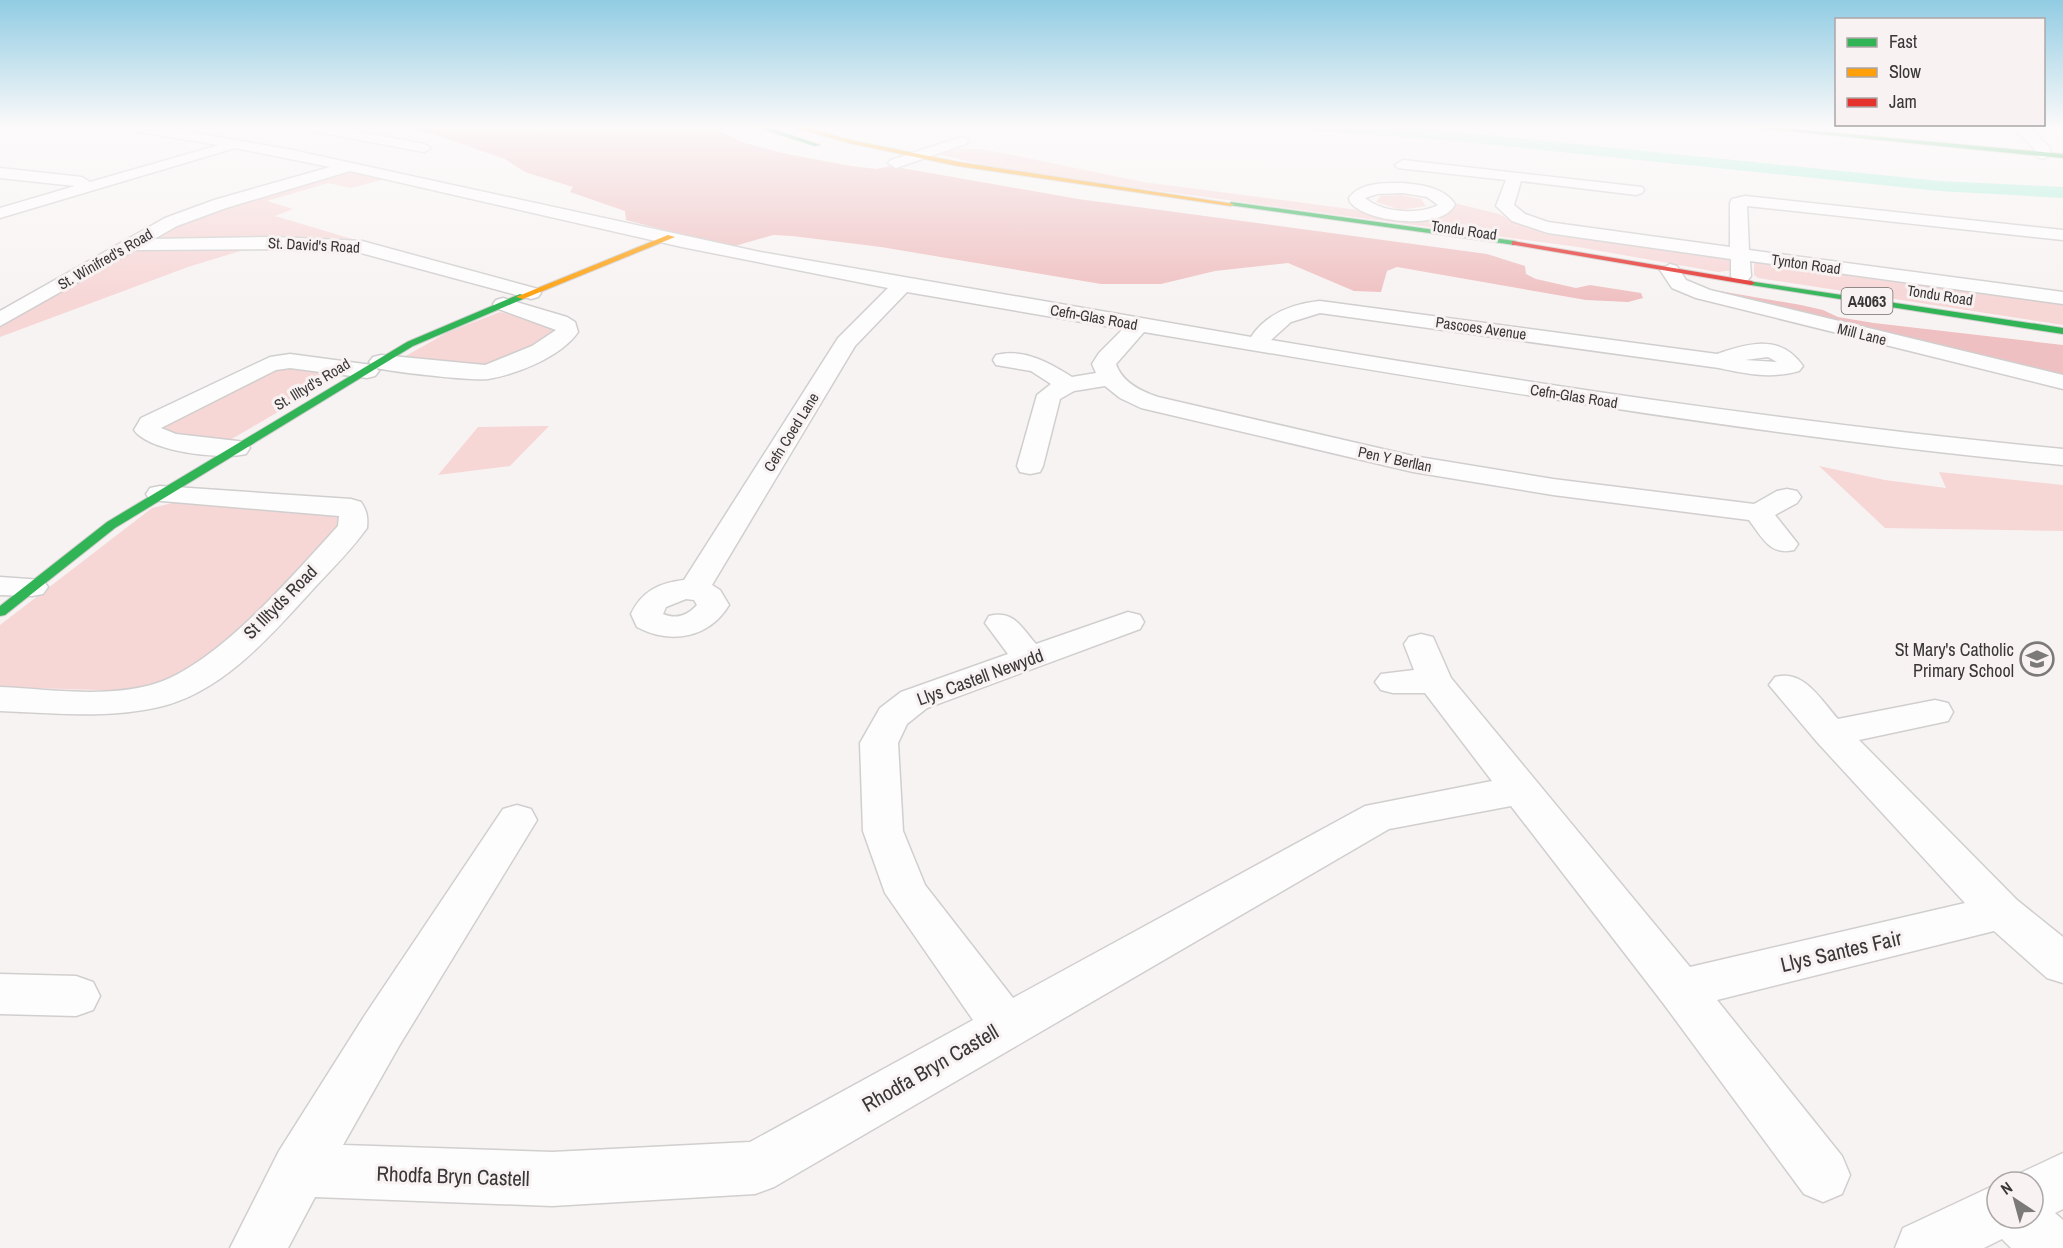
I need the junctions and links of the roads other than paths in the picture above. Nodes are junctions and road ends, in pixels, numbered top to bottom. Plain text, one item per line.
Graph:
1 (93, 185) edge
2 (285, 185) edge
3 (438, 185) edge
4 (1025, 185) edge
5 (1091, 185) edge
6 (1511, 185) edge
7 (1595, 185) edge
8 (1636, 190) dead end
9 (0, 213) edge
10 (2063, 234) edge
11 (671, 237) junction
12 (127, 245) junction
13 (1740, 255) junction
14 (1670, 270) junction
15 (1741, 280) junction
16 (902, 285) junction
17 (531, 293) junction
18 (2063, 298) edge
19 (503, 304) junction
20 (0, 320) edge
21 (1138, 325) junction
22 (2063, 331) edge
23 (1257, 345) junction
24 (1004, 360) dead end
25 (1719, 361) dead end
26 (374, 366) junction
27 (1112, 378) junction
28 (2063, 382) edge
29 (1068, 385) junction
30 (237, 448) junction
31 (2063, 457) edge
32 (1030, 466) dead end
33 (160, 494) junction
34 (1786, 497) dead end
35 (1758, 513) junction
36 (1783, 544) dead end
37 (0, 586) edge
38 (32, 587) junction
39 (693, 590) dead end
40 (0, 612) edge
41 (1128, 622) dead end
42 (1001, 623) dead end
43 (1421, 644) dead end
44 (1029, 658) junction
45 (1435, 681) junction
46 (1393, 682) dead end
47 (1787, 686) dead end
48 (0, 699) edge
49 (1935, 712) dead end
50 (1830, 733) junction
51 (1520, 790) junction
52 (517, 820) dead end
53 (2001, 912) junction
54 (2063, 964) edge
55 (1680, 989) junction
56 (0, 994) edge
57 (76, 996) dead end
58 (1005, 1025) junction
59 (298, 1170) junction
60 (1824, 1175) dead end
61 (2063, 1180) edge
62 (2045, 1189) edge
63 (1985, 1218) edge
64 (2033, 1230) edge
65 (258, 1248) edge
66 (1923, 1248) edge
67 (2051, 1248) edge

1 - 9 street
2 - 12 street, St. Winifred's Road
3 - 11 street, Cefn-Glas Road
4 - 14 main road, Tondu Road / A4063
5 - 14 main road, Tondu Road / A4063
6 - 13 street, Tynton Road
7 - 8 street
10 - 13 street
11 - 16 street, Cefn-Glas Road
11 - 17 main road, St. Illtyd's Road
12 - 17 street, St. David's Road
12 - 20 street, St. Winifred's Road
13 - 15 street
13 - 18 street, Tynton Road
14 - 15 main road, Tondu Road / A4063
14 - 28 street, Mill Lane
15 - 22 main road, Tondu Road / A4063
16 - 21 street, Cefn-Glas Road
16 - 39 street, Cefn Coed Lane
17 - 19 main road, St. Illtyd's Road
19 - 26 main road, St. Illtyd's Road
19 - 26 street
21 - 23 street, Cefn-Glas Road
21 - 27 street
23 - 25 street, Pascoes Avenue
23 - 31 street, Cefn-Glas Road
24 - 29 street
26 - 30 main road, St. Illtyd's Road
26 - 30 street
27 - 29 street
27 - 35 street, Pen Y Berllan
29 - 32 street
30 - 33 main road, St. Illtyd's Road
33 - 38 main road, St. Illtyd's Road
33 - 48 street, St Illtyds Road
34 - 35 street
35 - 36 street
37 - 38 street
38 - 40 main road, St. Illtyd's Road
41 - 44 street, Llys Castell Newydd
42 - 44 street
43 - 45 street
44 - 58 street, Llys Castell Newydd
45 - 46 street
45 - 51 street
47 - 50 street
49 - 50 street
50 - 53 street
51 - 55 street
51 - 58 street, Rhodfa Bryn Castell
52 - 59 street
53 - 54 street
53 - 55 street, Llys Santes Fair
55 - 60 street
56 - 57 street
58 - 59 street, Rhodfa Bryn Castell
59 - 65 street
61 - 62 street
63 - 66 street
64 - 67 street

